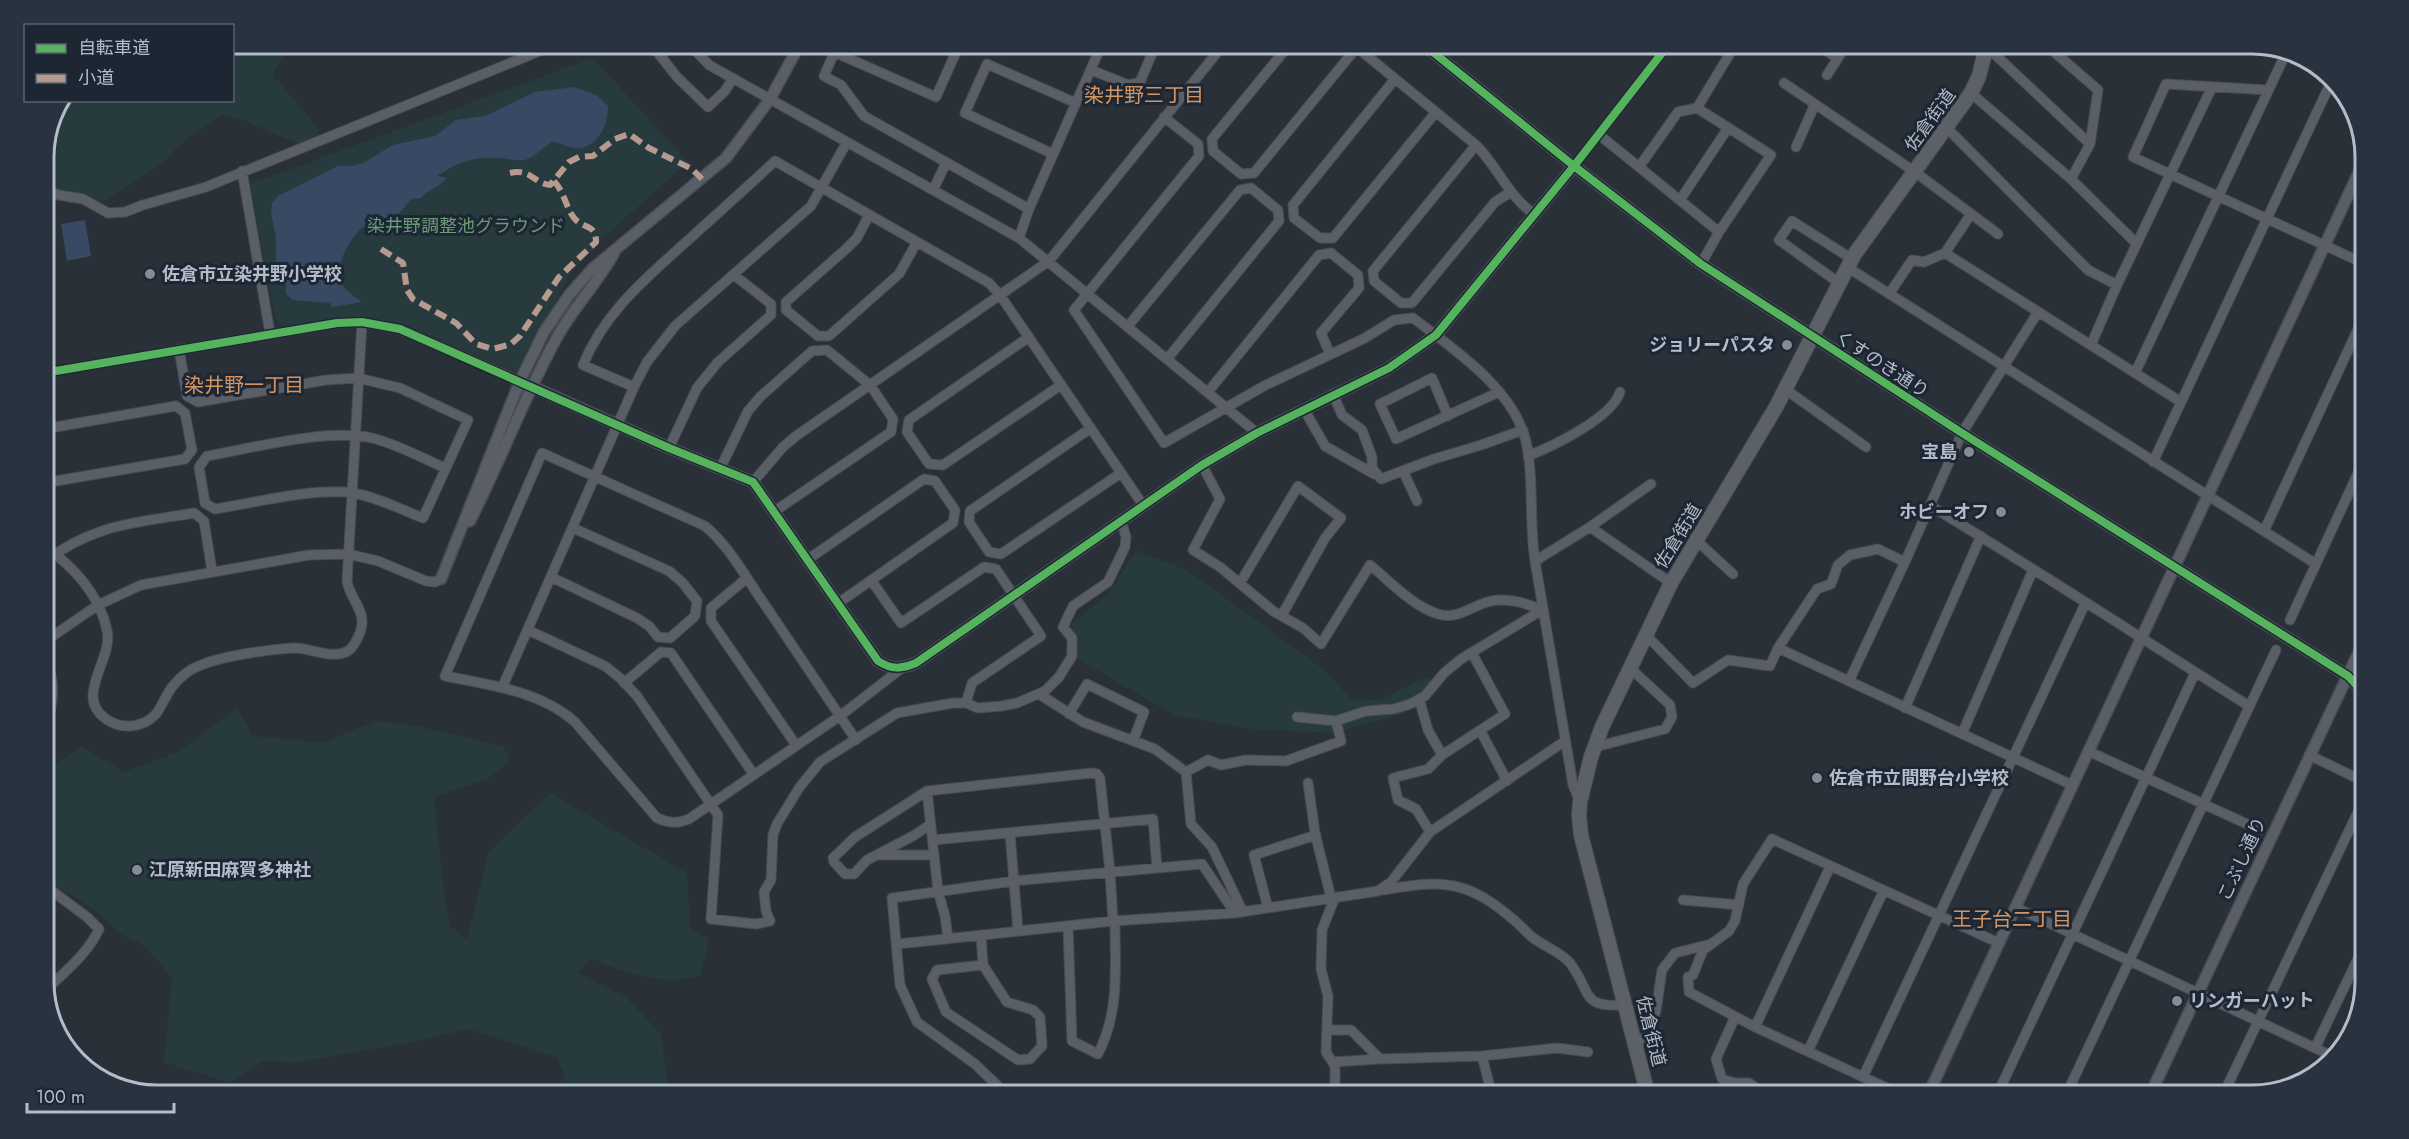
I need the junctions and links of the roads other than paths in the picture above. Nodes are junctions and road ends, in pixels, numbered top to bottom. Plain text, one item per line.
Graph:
1 (532, 54) edge
2 (659, 54) edge
3 (699, 54) edge
4 (795, 54) edge
5 (833, 54) edge
6 (848, 54) edge
7 (955, 54) edge
8 (1098, 54) edge
9 (1152, 54) edge
10 (1216, 54) edge
11 (1282, 54) edge
12 (1347, 54) edge
13 (1365, 54) edge
14 (1435, 54) edge
15 (1661, 54) edge
16 (1728, 54) edge
17 (1831, 54) edge
18 (1840, 54) edge
19 (1985, 54) edge
20 (1996, 54) edge
21 (2057, 54) edge
22 (1837, 58) junction
23 (2283, 59) edge
24 (1091, 70) junction
25 (1827, 75) dead end
26 (733, 78) junction
27 (1395, 79) junction
28 (1784, 83) dead end
29 (2212, 87) junction
30 (2328, 88) edge
31 (2268, 90) junction
32 (1971, 93) junction
33 (770, 99) junction
34 (1076, 103) junction
35 (1815, 104) junction
36 (1697, 108) junction
37 (1436, 112) junction
38 (1164, 117) junction
39 (1728, 128) junction
40 (1947, 128) junction
41 (1598, 134) junction
42 (847, 142) junction
43 (2090, 144) junction
44 (1476, 145) junction
45 (1796, 147) dead end
46 (1053, 154) junction
47 (946, 163) junction
48 (1574, 166) junction
49 (1639, 166) junction
50 (242, 171) junction
51 (1915, 172) junction
52 (2170, 174) junction
53 (2071, 179) junction
54 (2355, 181) edge
55 (822, 188) junction
56 (933, 190) junction
57 (1510, 192) junction
58 (54, 193) edge
59 (2218, 196) junction
60 (1680, 200) junction
61 (1029, 209) junction
62 (1534, 214) junction
63 (1971, 214) junction
64 (869, 215) junction
65 (2267, 219) junction
66 (1719, 232) junction
67 (1998, 234) dead end
68 (1019, 238) junction
69 (917, 242) junction
70 (2137, 244) junction
71 (2325, 246) junction
72 (617, 248) junction
73 (1945, 253) junction
74 (2355, 260) edge
75 (1049, 261) junction
76 (1849, 263) junction
77 (1701, 264) junction
78 (734, 275) junction
79 (1839, 283) junction
80 (2117, 285) junction
81 (1087, 292) junction
82 (1889, 294) junction
83 (1000, 295) junction
84 (2038, 312) junction
85 (362, 322) junction
86 (1128, 326) junction
87 (270, 333) junction
88 (1436, 335) junction
89 (2355, 335) edge
90 (1811, 336) junction
91 (1029, 337) junction
92 (2091, 345) junction
93 (179, 349) junction
94 (1330, 354) junction
95 (1168, 358) junction
96 (2005, 365) junction
97 (54, 371) edge
98 (2135, 373) junction
99 (358, 378) junction
100 (520, 381) junction
101 (870, 385) junction
102 (1061, 385) junction
103 (531, 386) junction
104 (634, 387) junction
105 (1785, 389) junction
106 (1208, 392) junction
107 (1499, 392) junction
108 (1620, 392) dead end
109 (1333, 394) junction
110 (2181, 402) junction
111 (1227, 407) junction
112 (1304, 409) junction
113 (1448, 416) junction
114 (617, 425) junction
115 (54, 427) edge
116 (1091, 428) junction
117 (1523, 430) junction
118 (1257, 433) junction
119 (1962, 433) junction
120 (355, 436) junction
121 (1866, 447) dead end
122 (669, 448) junction
123 (1528, 456) junction
124 (2153, 462) junction
125 (1202, 465) junction
126 (445, 468) junction
127 (720, 469) junction
128 (1403, 471) junction
129 (1121, 473) junction
130 (595, 476) junction
131 (1381, 479) junction
132 (54, 481) edge
133 (753, 482) junction
134 (2355, 482) edge
135 (1651, 484) dead end
136 (351, 492) junction
137 (2208, 496) junction
138 (1417, 501) dead end
139 (1143, 505) junction
140 (1929, 505) junction
141 (775, 511) junction
142 (1121, 520) junction
143 (1590, 527) junction
144 (573, 528) junction
145 (2264, 531) junction
146 (1981, 536) junction
147 (1696, 540) junction
148 (55, 553) joint
149 (348, 554) junction
150 (807, 560) junction
151 (1535, 561) junction
152 (1905, 562) junction
153 (2316, 564) junction
154 (2175, 567) junction
155 (2033, 570) junction
156 (212, 571) junction
157 (1733, 574) dead end
158 (551, 577) junction
159 (747, 578) junction
160 (441, 579) junction
161 (871, 580) junction
162 (1240, 583) junction
163 (1671, 583) junction
164 (1013, 594) junction
165 (837, 604) junction
166 (2085, 604) junction
167 (98, 605) junction
168 (1542, 610) junction
169 (1281, 615) junction
170 (2290, 620) dead end
171 (528, 630) junction
172 (1645, 634) junction
173 (54, 635) edge
174 (2142, 637) junction
175 (1778, 648) junction
176 (2276, 650) dead end
177 (1472, 653) junction
178 (2355, 661) edge
179 (902, 668) junction
180 (1630, 668) junction
181 (2195, 673) junction
182 (2348, 676) junction
183 (2355, 677) edge
184 (1849, 681) junction
185 (624, 683) junction
186 (2355, 683) edge
187 (502, 688) junction
188 (1039, 694) junction
189 (1419, 699) junction
190 (966, 703) junction
191 (2248, 706) junction
192 (1905, 708) junction
193 (1069, 714) junction
194 (840, 716) junction
195 (1296, 717) dead end
196 (1336, 721) junction
197 (1480, 730) junction
198 (1962, 734) junction
199 (856, 740) junction
200 (1133, 741) junction
201 (1565, 741) junction
202 (796, 745) junction
203 (1594, 747) junction
204 (2088, 751) junction
205 (1442, 755) junction
206 (2309, 755) junction
207 (2013, 758) junction
208 (1186, 772) junction
209 (754, 775) junction
210 (2147, 777) junction
211 (2355, 777) edge
212 (1508, 781) junction
213 (1308, 783) dead end
214 (2072, 785) junction
215 (927, 791) junction
216 (1580, 802) junction
217 (2203, 803) junction
218 (712, 804) junction
219 (2355, 820) edge
220 (931, 824) junction
221 (1105, 824) junction
222 (2260, 830) dead end
223 (1430, 832) junction
224 (1010, 833) junction
225 (1316, 836) junction
226 (933, 840) junction
227 (879, 855) junction
228 (934, 855) junction
229 (1830, 867) junction
230 (1157, 868) junction
231 (1110, 872) junction
232 (1014, 881) junction
233 (938, 891) junction
234 (1378, 891) junction
235 (54, 892) edge
236 (1883, 892) junction
237 (1333, 898) junction
238 (1683, 900) dead end
239 (1738, 905) junction
240 (1268, 908) junction
241 (2017, 908) junction
242 (1239, 912) junction
243 (1938, 917) junction
244 (1114, 921) junction
245 (1068, 926) junction
246 (1018, 931) junction
247 (2072, 934) junction
248 (981, 935) junction
249 (948, 939) junction
250 (1999, 943) junction
251 (897, 944) junction
252 (1709, 945) junction
253 (2129, 960) junction
254 (983, 965) junction
255 (2355, 966) edge
256 (54, 982) edge
257 (2197, 993) junction
258 (1626, 1005) junction
259 (1735, 1017) junction
260 (2259, 1022) junction
261 (1755, 1027) junction
262 (1327, 1030) junction
263 (1636, 1047) junction
264 (2315, 1048) junction
265 (1588, 1052) dead end
266 (1808, 1052) junction
267 (2326, 1053) edge
268 (1482, 1056) junction
269 (1380, 1059) junction
270 (1332, 1062) junction
271 (1863, 1077) junction
272 (997, 1085) edge
273 (1335, 1085) edge
274 (1489, 1085) edge
275 (1646, 1085) edge
276 (1752, 1085) edge
277 (1880, 1085) edge
278 (1933, 1085) edge
279 (2002, 1085) edge
280 (2071, 1085) edge
281 (2155, 1085) edge
282 (2228, 1085) edge

1 - 50 street
2 - 26 street
3 - 26 street
4 - 33 street
5 - 47 street
6 - 7 street
8 - 24 street
9 - 24 street
10 - 38 street
11 - 12 street
13 - 27 street
14 - 48 street, くすのき通り
15 - 41 street
16 - 36 street
17 - 22 street
18 - 22 street
19 - 32 main road, 佐倉街道
20 - 43 street
21 - 43 street
22 - 25 street
23 - 31 street
24 - 34 street
26 - 33 street
27 - 37 street
27 - 37 street
28 - 35 street
29 - 31 street
29 - 52 street
29 - 52 street
30 - 65 street
31 - 59 street
32 - 40 main road, 佐倉街道
32 - 53 street
33 - 42 street
33 - 72 street
34 - 46 street
34 - 46 street
35 - 45 street
35 - 51 street
36 - 39 street
36 - 49 street
37 - 44 street
38 - 75 street
38 - 81 street
39 - 60 street
39 - 66 street
40 - 51 main road, 佐倉街道
40 - 80 street
41 - 48 street
41 - 49 street
42 - 55 street
42 - 56 street
43 - 53 street
44 - 57 street
44 - 57 street
46 - 61 street
47 - 56 street
47 - 61 street
48 - 62 street
48 - 77 street, くすのき通り
49 - 60 street
50 - 58 street
50 - 87 street
51 - 63 street
51 - 76 main road, 佐倉街道
52 - 59 street
52 - 70 street
53 - 70 street
54 - 71 street
55 - 64 street
55 - 78 street
55 - 104 street
56 - 68 street
57 - 62 street
59 - 65 street
59 - 98 street
60 - 66 street
61 - 68 street
62 - 88 street
63 - 67 street
63 - 73 street
64 - 69 street
64 - 69 street
65 - 71 street
65 - 110 street
66 - 77 street
68 - 75 street
69 - 83 street
70 - 80 street
71 - 74 street
71 - 137 street
72 - 100 street
72 - 103 street
73 - 82 street
73 - 84 street
75 - 81 street
75 - 83 street
76 - 79 main road, 佐倉街道
76 - 79 street
76 - 82 street
77 - 90 street, くすのき通り
78 - 104 street
78 - 122 street
79 - 90 main road, 佐倉街道
80 - 92 street
81 - 86 street
81 - 111 street
82 - 96 street
83 - 91 street
83 - 101 street
84 - 92 street
84 - 96 street
85 - 87 street
85 - 99 street
85 - 100 street
86 - 95 street
86 - 95 street
87 - 93 street
88 - 94 street
88 - 107 street
88 - 109 street
89 - 145 street
90 - 105 main road, 佐倉街道
90 - 119 street, くすのき通り
91 - 102 street
91 - 102 street
92 - 98 street
93 - 97 street
93 - 99 street
94 - 106 street
94 - 111 street
95 - 106 street
96 - 119 street
96 - 124 street
98 - 110 street
99 - 120 street
99 - 126 street
100 - 103 street
100 - 160 street
101 - 127 street
101 - 133 street
101 - 141 street
102 - 116 street
103 - 114 street
103 - 160 street
104 - 114 street
105 - 121 street
105 - 147 main road, 佐倉街道
106 - 111 street
107 - 113 street
107 - 117 street
108 - 123 street
109 - 112 street
109 - 131 street
110 - 124 street
111 - 118 street
112 - 118 street
112 - 131 street
113 - 113 street
114 - 122 street
114 - 130 street
115 - 132 street
116 - 129 street
116 - 129 street
117 - 123 street
117 - 128 street
118 - 125 street
119 - 140 street
119 - 154 street, くすのき通り
120 - 126 street
120 - 136 street
120 - 136 street
122 - 127 street
123 - 151 street
124 - 137 street
125 - 139 street
125 - 162 street
126 - 136 street
127 - 133 street
128 - 131 street
128 - 138 street
129 - 139 street
130 - 144 street
130 - 159 street
130 - 187 street
133 - 141 street
134 - 153 street
135 - 143 street
136 - 149 street
137 - 145 street
137 - 154 street
139 - 142 street
140 - 146 street
140 - 152 street
141 - 150 street
142 - 164 street
142 - 188 street
143 - 151 street
143 - 163 street
144 - 158 street
144 - 158 street
145 - 153 street
146 - 155 street
146 - 192 street
147 - 157 street
147 - 163 main road, 佐倉街道
148 - 156 street
148 - 167 street
149 - 156 street
149 - 160 street
149 - 167 street
150 - 161 street
150 - 165 street
151 - 168 street
152 - 175 street
152 - 184 street
153 - 170 street
154 - 174 street
154 - 182 street, くすのき通り
155 - 166 street
155 - 198 street
156 - 167 street
158 - 171 street
159 - 194 street
159 - 202 street
161 - 164 street
161 - 165 street
162 - 169 street
162 - 169 street
163 - 172 main road, 佐倉街道
164 - 179 street
164 - 190 street
165 - 179 street
166 - 174 street
166 - 207 street
167 - 173 street
168 - 169 street
168 - 177 street
168 - 201 street
171 - 185 street
171 - 187 street
172 - 175 street
172 - 180 main road, 佐倉街道
174 - 181 street
174 - 204 street
175 - 184 street
176 - 191 street
177 - 189 street
177 - 197 street
178 - 182 street, こぶし通り
179 - 194 street
180 - 203 main road, 佐倉街道
180 - 203 street
181 - 191 street
181 - 210 street
182 - 183 street, くすのき通り
182 - 186 street, くすのき通り
182 - 206 street, こぶし通り
184 - 192 street
185 - 209 street
185 - 218 street
187 - 218 street
188 - 190 street
188 - 193 street
189 - 196 street
189 - 205 street
190 - 199 street
191 - 217 street
192 - 198 street
193 - 200 street
193 - 200 street
194 - 199 street
194 - 202 street
195 - 196 street
196 - 208 street
197 - 205 street
197 - 212 street
198 - 207 street
199 - 218 street
200 - 208 street
201 - 212 street
201 - 216 street
202 - 209 street
203 - 216 main road, 佐倉街道
204 - 210 street
204 - 214 street
205 - 223 street
206 - 211 street
206 - 257 street, こぶし通り
207 - 214 street
207 - 243 street
208 - 242 street
209 - 218 street
210 - 217 street
210 - 247 street
212 - 223 street
213 - 225 street
214 - 241 street
215 - 220 street
215 - 221 street
215 - 227 street
216 - 258 main road, 佐倉街道
217 - 222 street
217 - 253 street
219 - 260 street
220 - 226 street
220 - 227 street
221 - 224 street
221 - 230 street
221 - 231 street
223 - 234 street
224 - 226 street
224 - 232 street
225 - 237 street
225 - 240 street
226 - 228 street
227 - 228 street
228 - 233 street
229 - 236 street
229 - 239 street
229 - 261 street
230 - 231 street
230 - 242 street
231 - 232 street
231 - 244 street
232 - 233 street
232 - 246 street
233 - 249 street
233 - 251 street
234 - 237 street
234 - 258 street
235 - 256 street
236 - 243 street
236 - 266 street
237 - 240 street
237 - 262 street
238 - 239 street
239 - 252 street
240 - 242 street
241 - 247 street
241 - 250 street
242 - 244 street
243 - 250 street
243 - 271 street
244 - 245 street
244 - 245 street
245 - 246 street
246 - 248 street
247 - 253 street
247 - 279 street
248 - 249 street
248 - 254 street
249 - 251 street
250 - 278 street
251 - 272 street
252 - 259 street
252 - 263 street
253 - 257 street
253 - 280 street
254 - 254 street
255 - 264 street
257 - 260 street
257 - 281 street, こぶし通り
258 - 263 main road, 佐倉街道
259 - 261 street
259 - 276 street
260 - 264 street
260 - 282 street
261 - 266 street
262 - 269 street
262 - 270 street
263 - 275 main road, 佐倉街道
264 - 267 street
265 - 268 street
266 - 271 street
268 - 269 street
268 - 274 street
269 - 270 street
270 - 273 street
271 - 277 street

